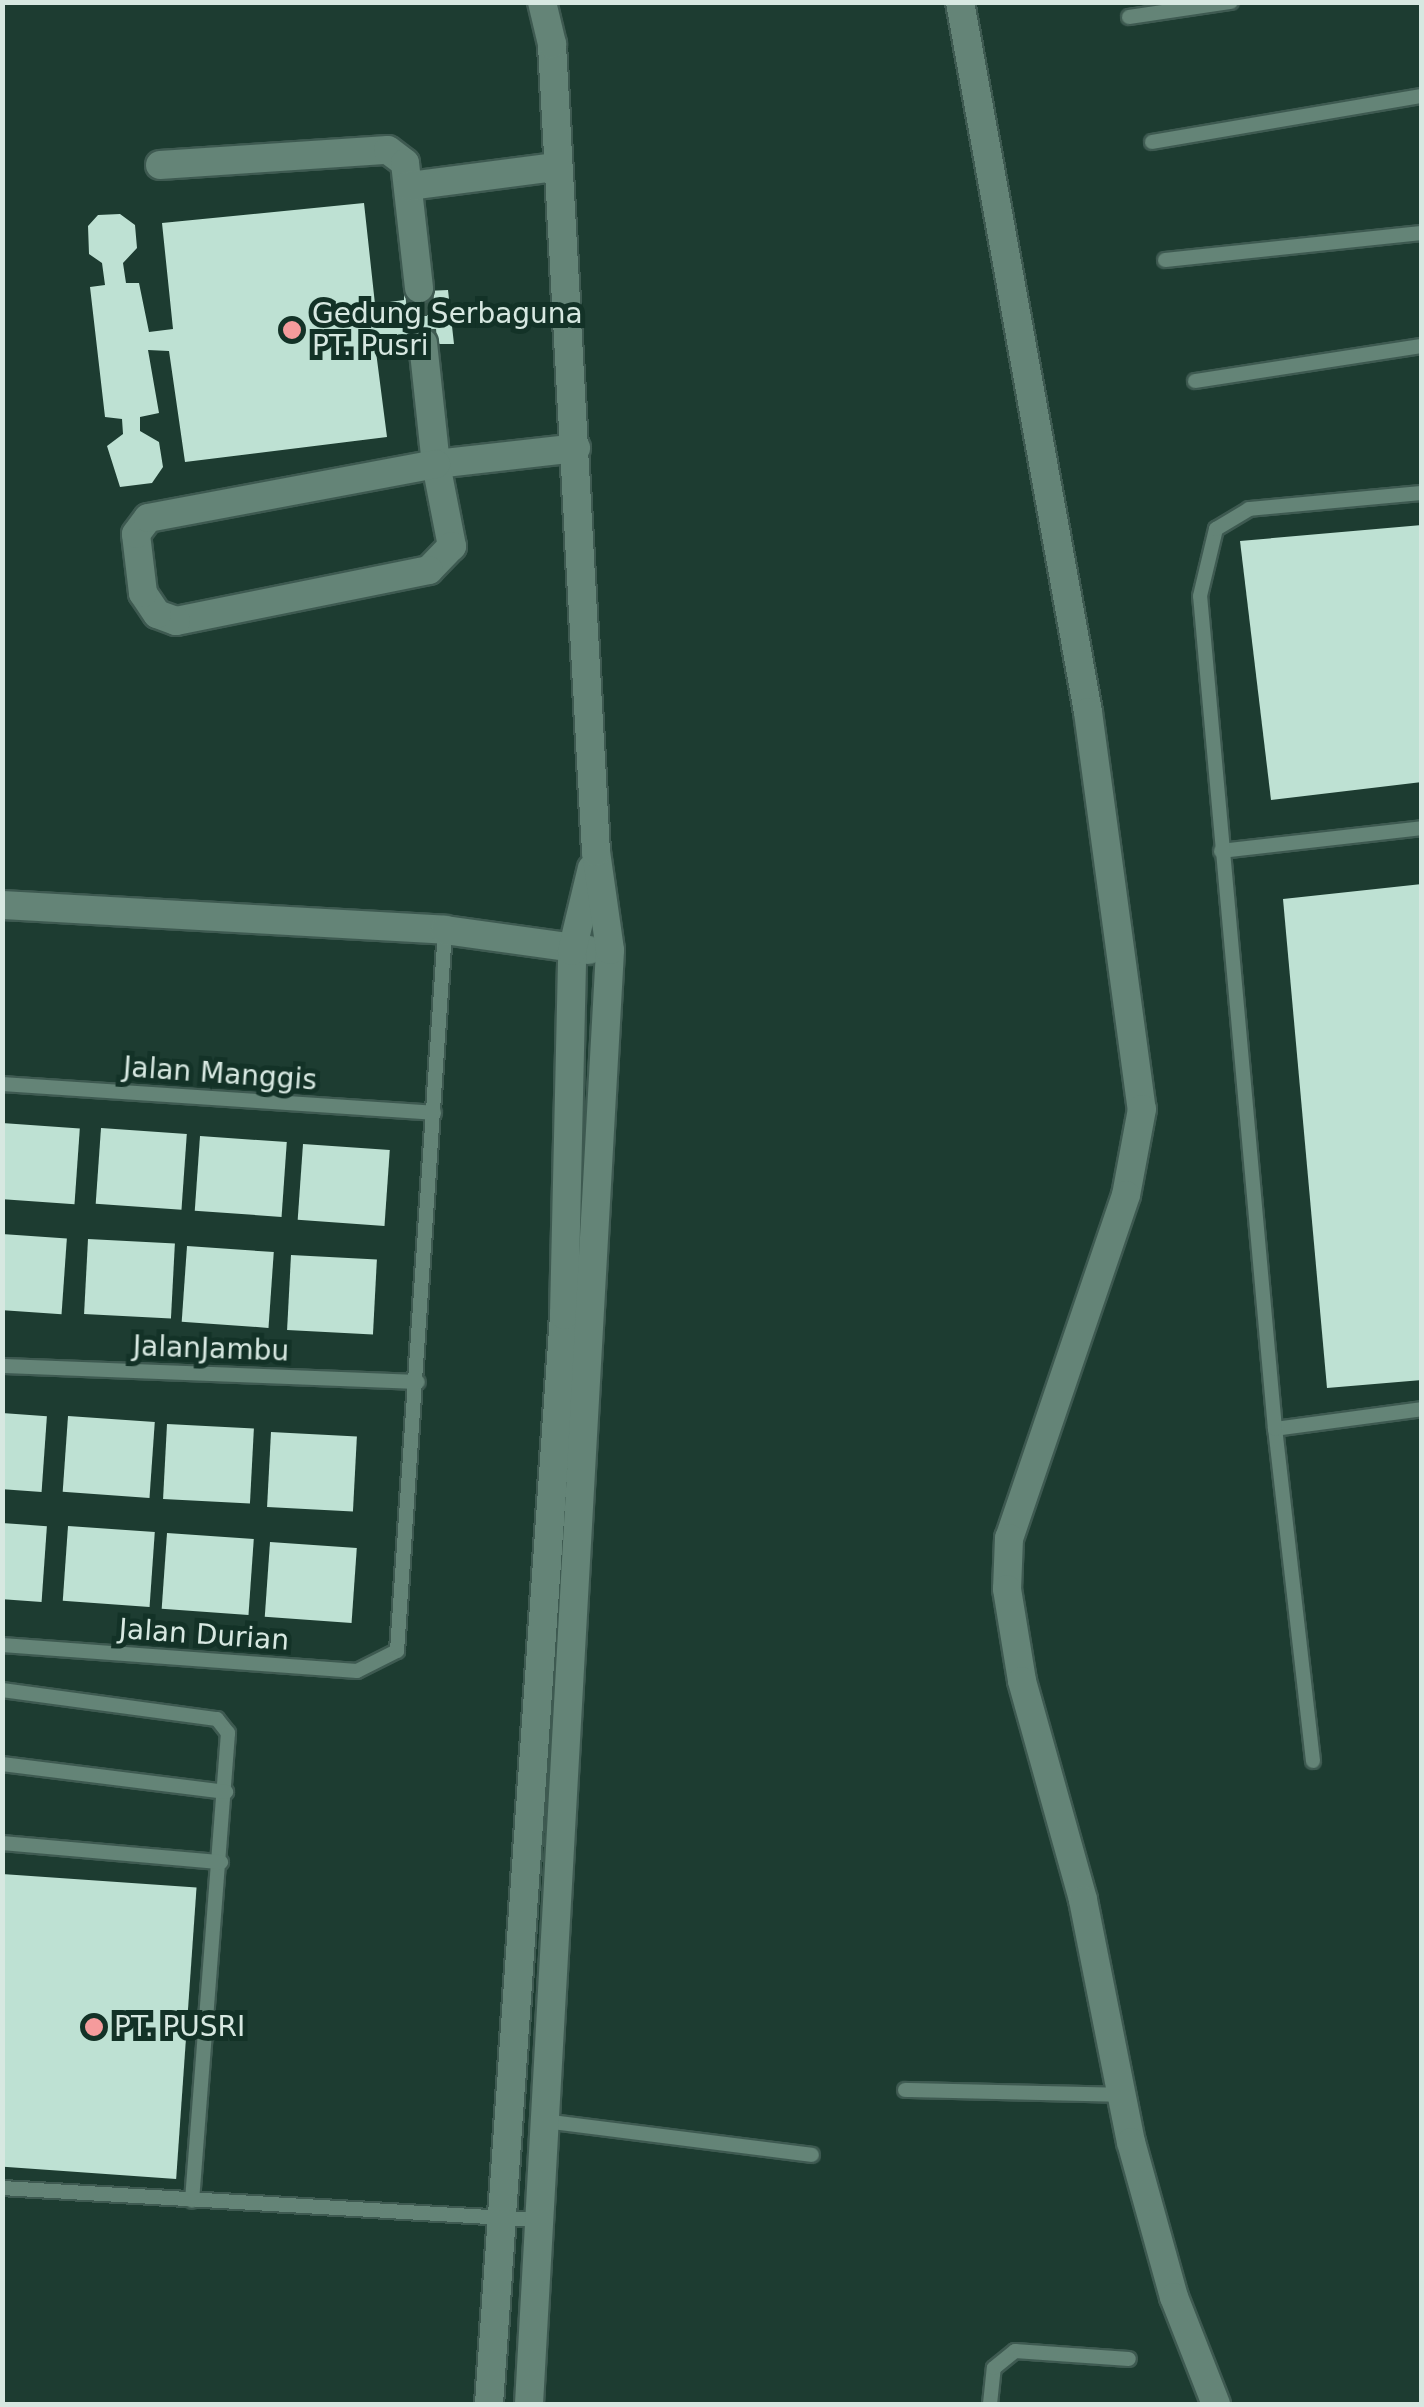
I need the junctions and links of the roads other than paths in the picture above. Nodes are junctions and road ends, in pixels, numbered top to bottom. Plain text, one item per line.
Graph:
1 (542, 2) edge
2 (960, 2) edge
3 (1231, 2) edge
4 (1129, 17) dead end
5 (1422, 96) edge
6 (1152, 142) dead end
7 (160, 165) dead end
8 (556, 168) junction
9 (409, 186) junction
10 (1422, 233) edge
11 (1165, 260) dead end
12 (419, 288) tunnel mouth
13 (423, 344) tunnel mouth
14 (1422, 346) edge
15 (1194, 380) dead end
16 (576, 448) junction
17 (436, 464) junction
18 (1422, 494) edge
19 (1422, 828) edge
20 (1221, 851) junction
21 (596, 852) junction
22 (2, 905) edge
23 (446, 930) junction
24 (610, 950) junction
25 (572, 951) junction
26 (2, 1084) edge
27 (434, 1114) junction
28 (2, 1366) edge
29 (418, 1382) junction
30 (1422, 1409) edge
31 (1275, 1429) junction
32 (2, 1645) edge
33 (2, 1690) edge
34 (1313, 1761) dead end
35 (2, 1764) edge
36 (226, 1792) junction
37 (2, 1843) edge
38 (221, 1862) junction
39 (905, 2090) dead end
40 (1122, 2096) junction
41 (544, 2122) junction
42 (812, 2155) dead end
43 (2, 2188) edge
44 (192, 2200) junction
45 (504, 2219) junction
46 (539, 2220) junction
47 (1128, 2359) dead end
48 (489, 2404) edge
49 (529, 2404) edge
50 (990, 2404) edge
51 (1216, 2404) edge

1 - 8 street
2 - 40 street
3 - 4 lane
5 - 6 lane
7 - 9 street
8 - 9 street
8 - 16 street
9 - 12 street
10 - 11 lane
13 - 17 street
14 - 15 lane
16 - 17 street
16 - 21 street
17 - 17 street
18 - 20 lane
19 - 20 lane
20 - 31 lane
21 - 24 street
21 - 25 street
22 - 23 street
23 - 25 street
23 - 27 lane
24 - 25 street
24 - 41 street
25 - 45 street
26 - 27 lane, Jalan Manggis
27 - 29 lane
28 - 29 lane, JalanJambu
29 - 32 lane, Jalan Durian
30 - 31 lane
31 - 34 lane
33 - 36 lane
35 - 36 lane
36 - 38 lane
37 - 38 lane
38 - 44 lane
39 - 40 lane
40 - 51 street
41 - 42 lane
41 - 46 street
43 - 44 lane
44 - 45 lane
45 - 46 lane
45 - 48 street
46 - 49 street
47 - 50 lane

